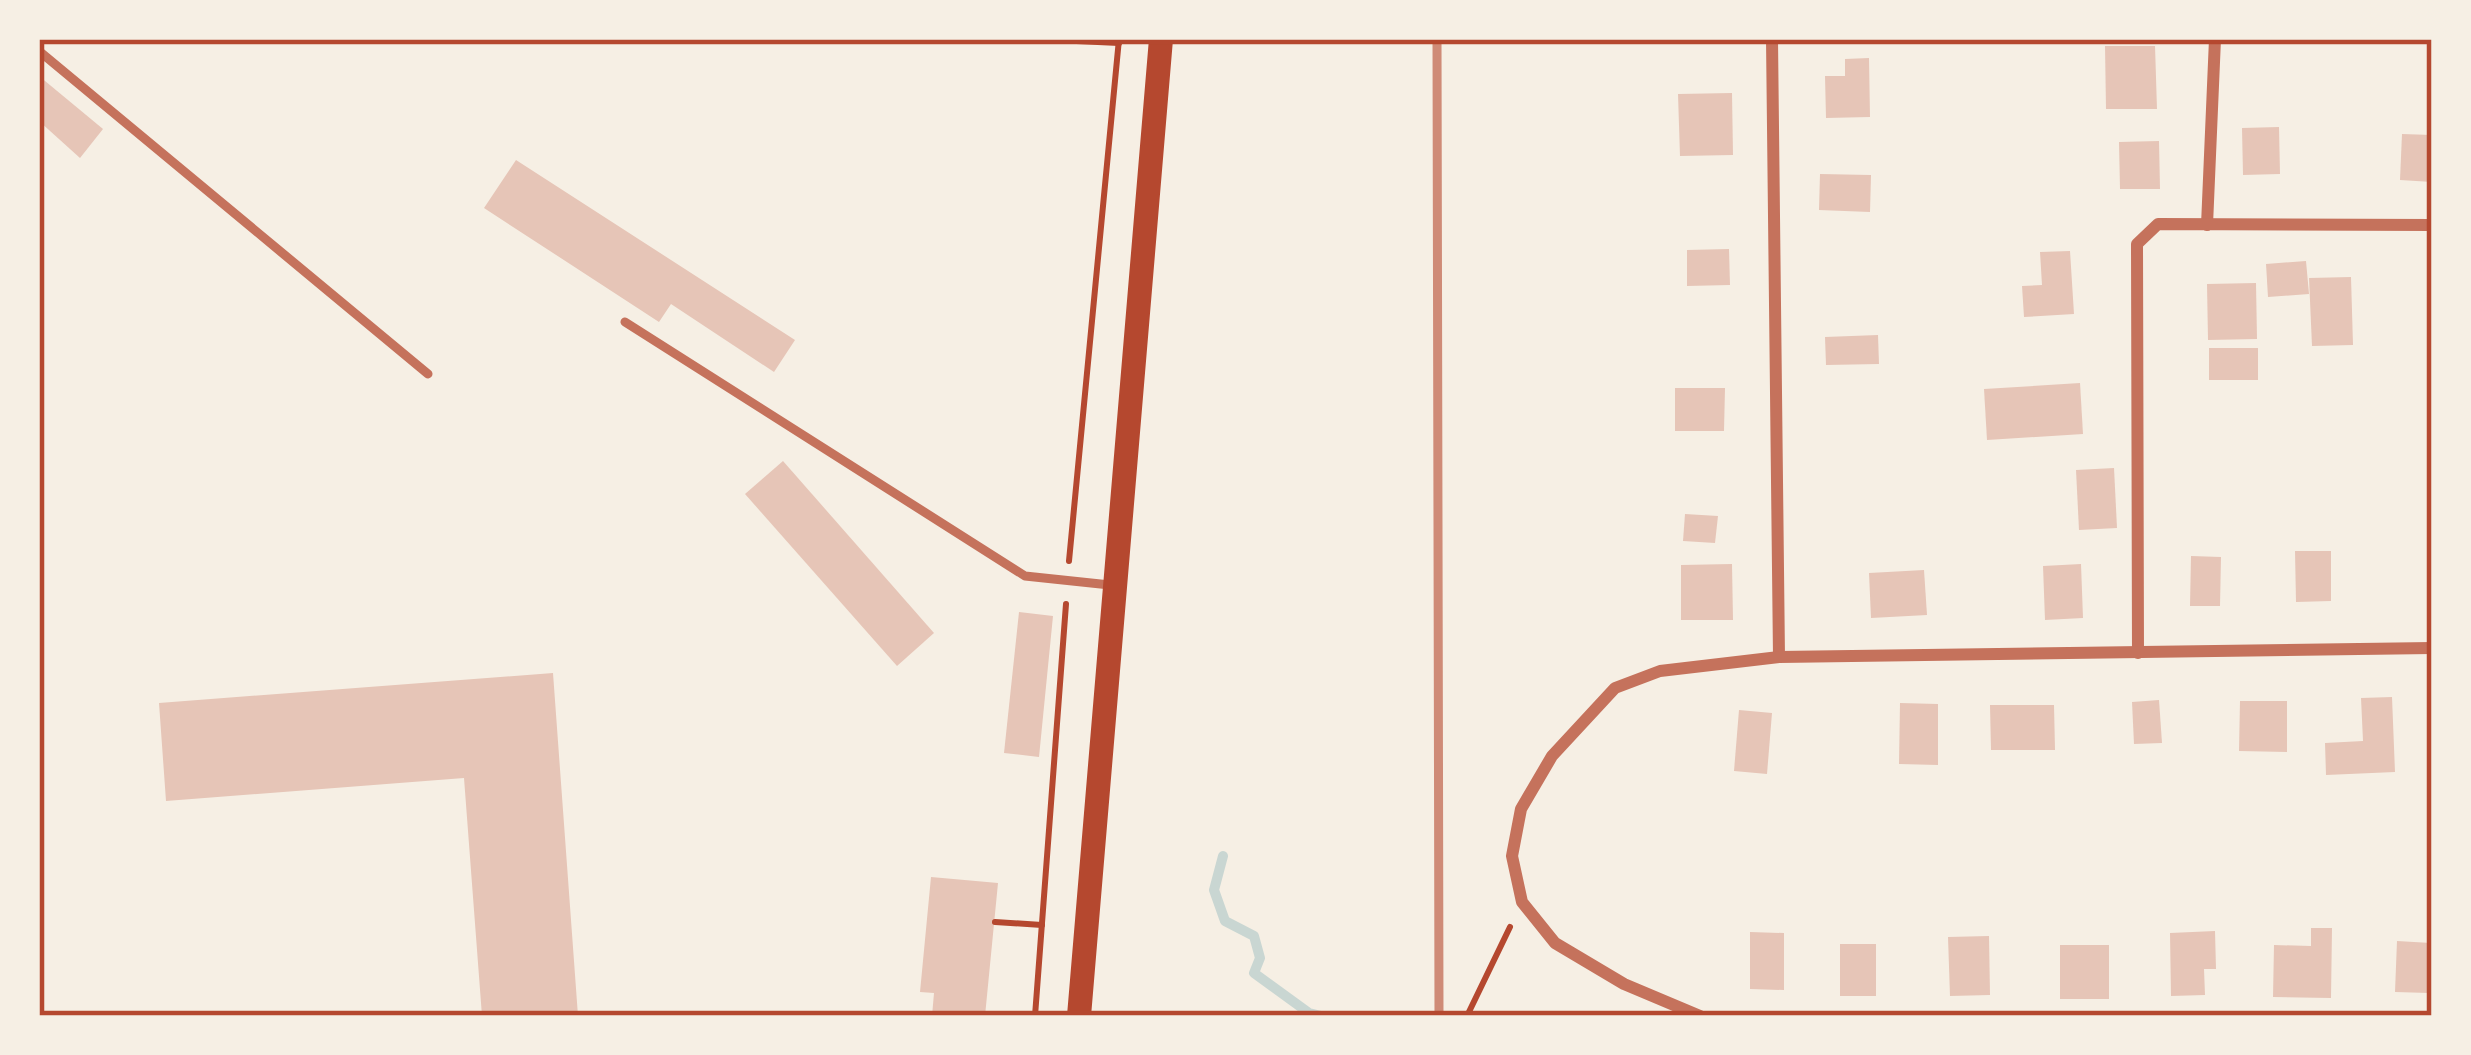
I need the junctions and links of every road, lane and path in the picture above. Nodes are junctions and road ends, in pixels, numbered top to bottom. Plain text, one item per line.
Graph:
1 (1034, 39) edge
2 (1161, 39) edge
3 (1772, 39) edge
4 (2215, 39) edge
5 (1119, 41) edge
6 (39, 51) edge
7 (2432, 224) edge
8 (2207, 225) junction
9 (626, 322) dead end
10 (428, 374) dead end
11 (1067, 581) junction
12 (1115, 586) junction
13 (2432, 648) edge
14 (2138, 653) junction
15 (1779, 657) junction
16 (1522, 902) junction
17 (994, 922) dead end
18 (1042, 925) junction
19 (1036, 1016) edge
20 (1079, 1016) edge
21 (1467, 1016) edge
22 (1700, 1016) edge

1 - 5 path
2 - 12 main road
3 - 15 street
4 - 8 street
5 - 11 path
6 - 10 lane
7 - 8 street
8 - 14 street
9 - 11 lane
11 - 12 lane
11 - 18 path
12 - 20 main road
13 - 14 street
14 - 15 street
15 - 16 street
16 - 21 path
16 - 22 street
17 - 18 path
18 - 19 path

